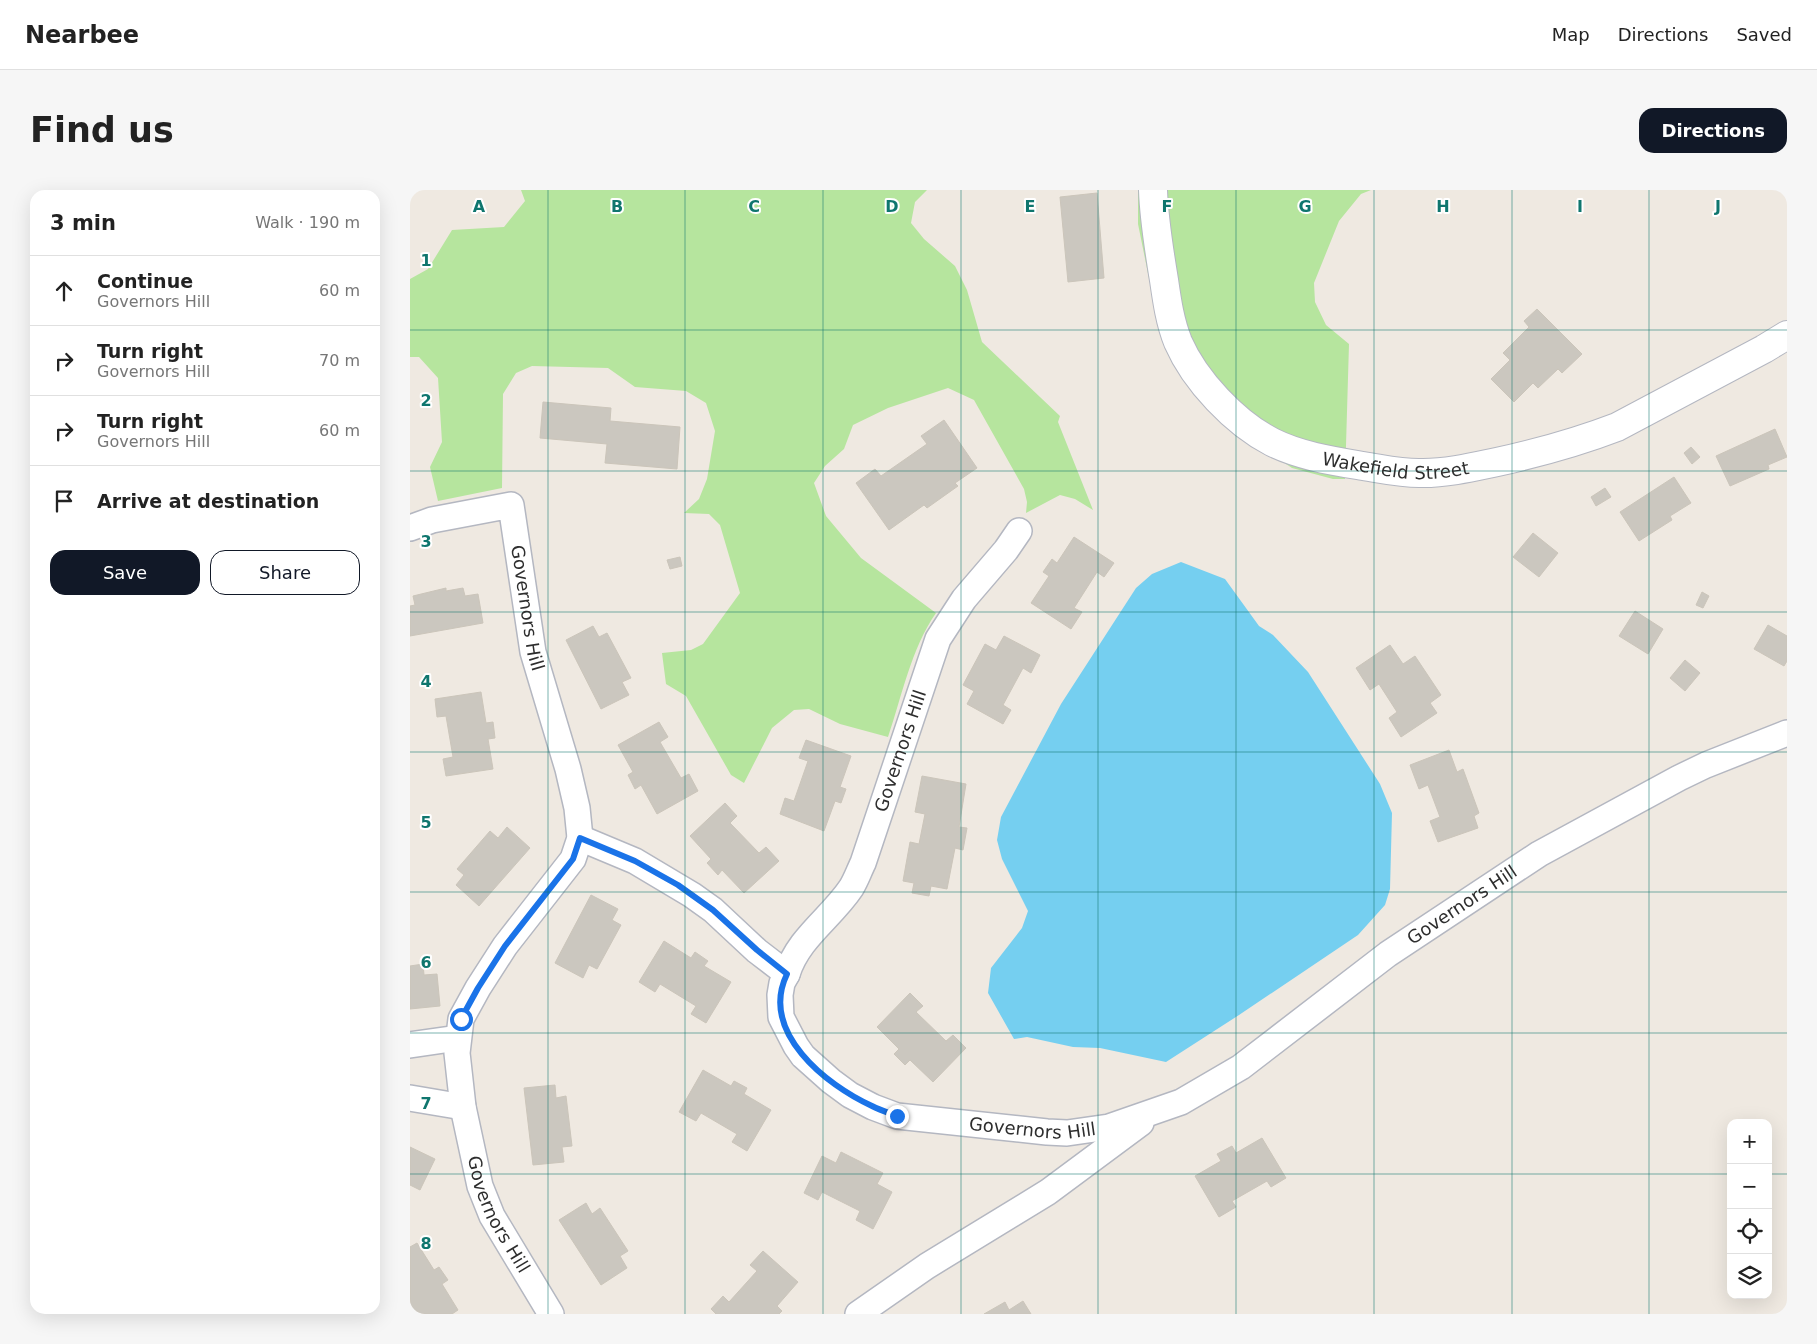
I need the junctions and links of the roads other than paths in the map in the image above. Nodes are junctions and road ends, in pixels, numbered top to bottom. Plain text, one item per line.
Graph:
1 (1153, 190) edge
2 (1787, 335) edge
3 (410, 528) edge
4 (1020, 531) dead end
5 (1787, 733) edge
6 (580, 838) junction
7 (787, 974) junction
8 (458, 1038) junction
9 (410, 1044) edge
10 (410, 1098) edge
11 (463, 1107) junction
12 (1157, 1112) junction
13 (551, 1314) edge
14 (858, 1314) edge

1 - 2 street, Wakefield Street
3 - 6 street, Governors Hill
4 - 7 street, Governors Hill
5 - 12 street, Governors Hill
6 - 7 street
6 - 8 street, Governors Hill
7 - 12 street, Governors Hill
8 - 9 street
8 - 11 street, Governors Hill
10 - 11 street
11 - 13 street, Governors Hill
12 - 14 street, Governors Hill

